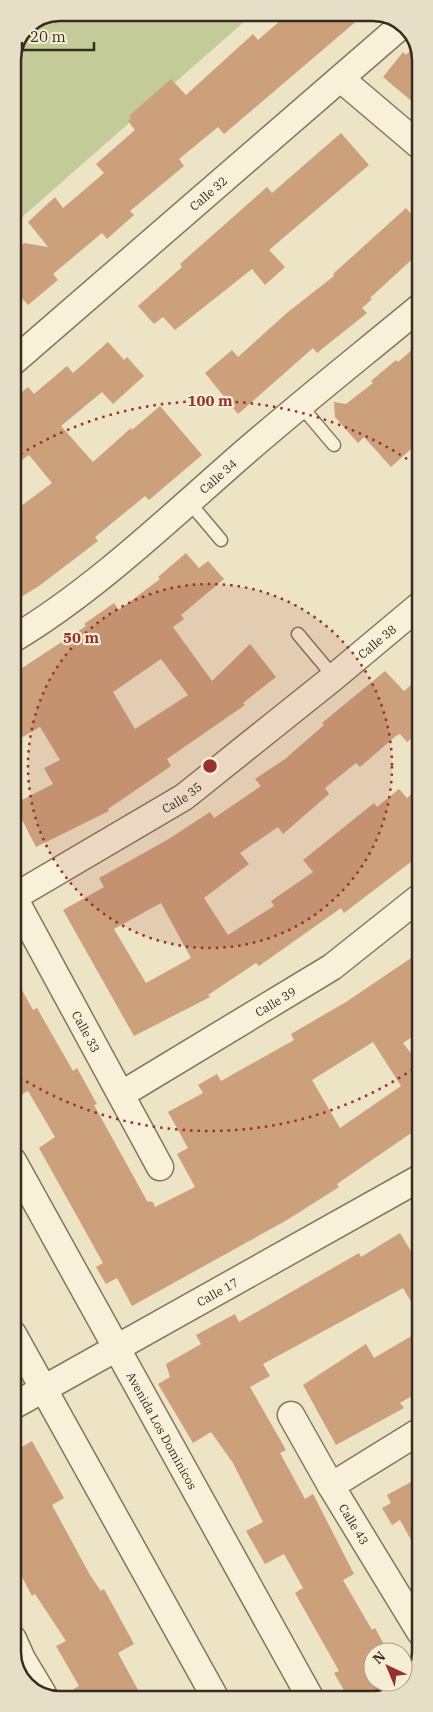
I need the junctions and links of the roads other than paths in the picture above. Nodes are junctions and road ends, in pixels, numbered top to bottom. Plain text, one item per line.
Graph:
1 (397, 30) edge
2 (341, 79) junction
3 (412, 139) edge
4 (412, 314) edge
5 (21, 355) edge
6 (301, 406) junction
7 (334, 445) dead end
8 (190, 502) junction
9 (221, 540) dead end
10 (412, 612) edge
11 (21, 633) edge
12 (298, 634) dead end
13 (334, 677) junction
14 (21, 891) edge
15 (412, 903) edge
16 (21, 911) edge
17 (122, 1094) junction
18 (160, 1167) dead end
19 (21, 1175) edge
20 (412, 1187) edge
21 (21, 1348) edge
22 (118, 1348) junction
23 (44, 1388) junction
24 (21, 1401) edge
25 (291, 1415) dead end
26 (412, 1436) edge
27 (331, 1486) junction
28 (412, 1619) edge
29 (23, 1663) edge
30 (34, 1680) edge
31 (212, 1691) edge
32 (307, 1691) edge

1 - 2 street, Calle 32
2 - 3 street
2 - 5 street, Calle 32
4 - 6 street, Calle 34
6 - 7 lane
6 - 8 street, Calle 34
8 - 9 lane
8 - 11 street, Calle 34
10 - 13 street, Calle 38
12 - 13 lane
13 - 14 street, Calle 35
15 - 17 street, Calle 39
16 - 17 street, Calle 33
17 - 18 street, Calle 33
19 - 22 street, Avenida Los Dominicos
20 - 22 street, Calle 17
21 - 23 street
22 - 23 street, Calle 17
22 - 32 street, Avenida Los Dominicos
23 - 24 street, Calle 17
23 - 31 street
25 - 27 street, Calle 43
26 - 27 street
27 - 28 street, Calle 43
29 - 30 street

